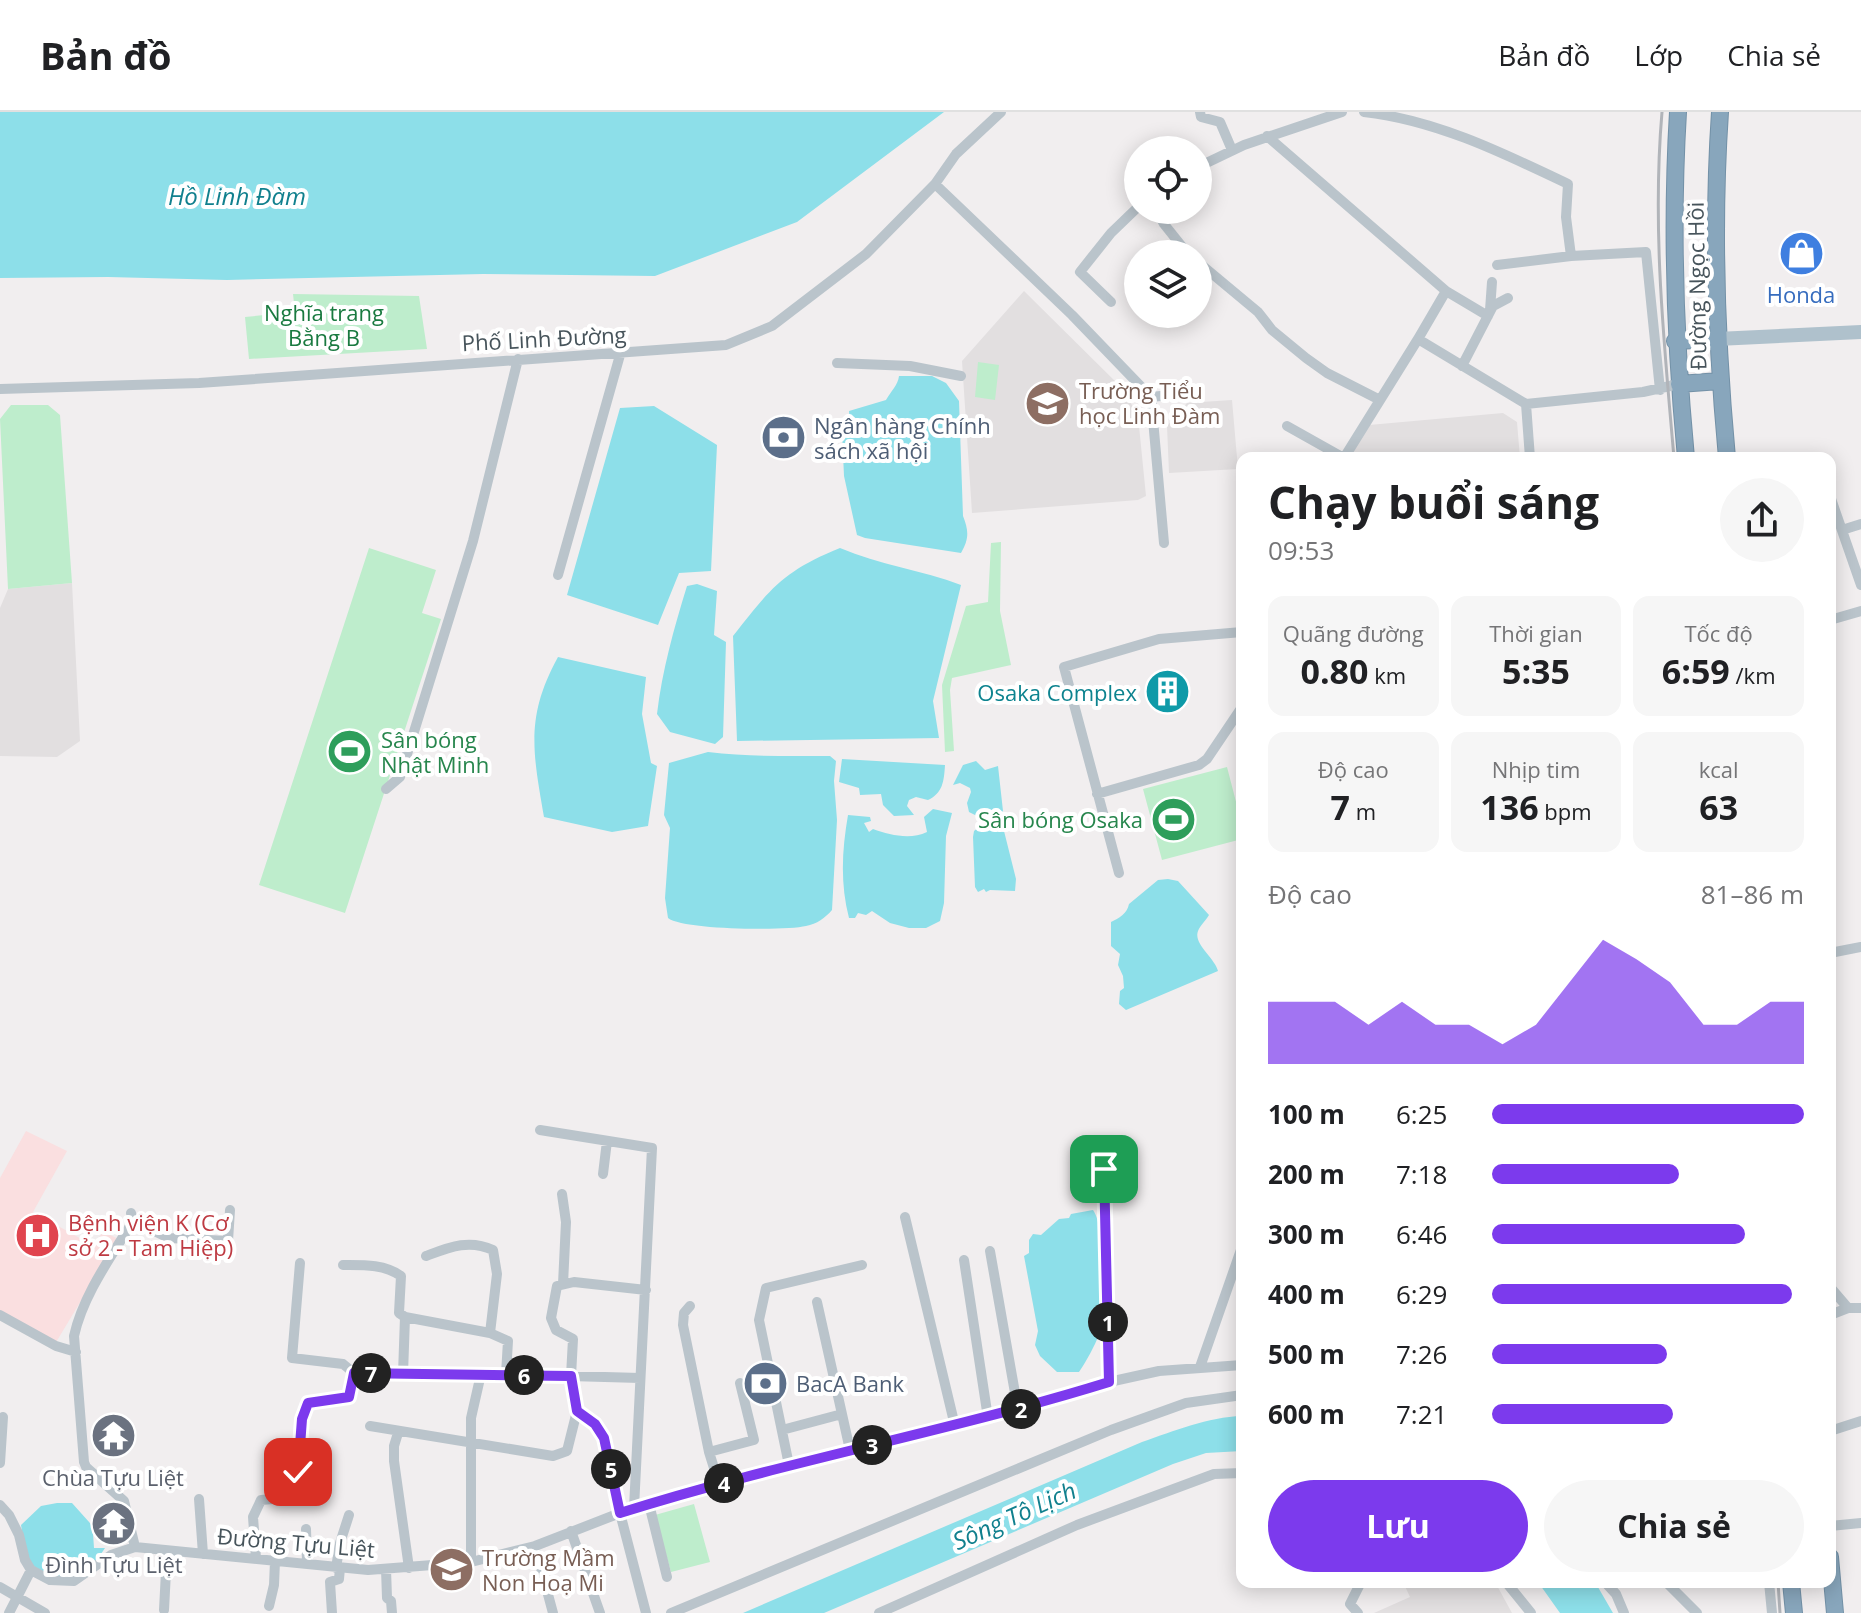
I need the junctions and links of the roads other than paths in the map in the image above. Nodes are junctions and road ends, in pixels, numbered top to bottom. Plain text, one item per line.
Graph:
1 (1001, 112) edge
2 (1200, 112) edge
3 (1291, 112) edge
4 (1342, 112) edge
5 (1364, 112) edge
6 (1678, 112) edge
7 (1720, 112) edge
8 (1296, 126) junction
9 (1267, 136) junction
10 (1232, 150) junction
11 (1212, 160) edge
12 (935, 184) junction
13 (1124, 220) edge
14 (1164, 224) edge
15 (1177, 240) edge
16 (1571, 256) junction
17 (1497, 265) dead end
18 (1212, 274) edge
19 (1492, 282) dead end
20 (1446, 291) junction
21 (1508, 298) dead end
22 (1111, 302) dead end
23 (1490, 311) junction
24 (1861, 332) edge
25 (1420, 336) junction
26 (1717, 339) junction
27 (1675, 341) junction
28 (620, 355) junction
29 (518, 359) junction
30 (837, 363) dead end
31 (1462, 366) junction
32 (961, 376) dead end
33 (1720, 381) junction
34 (1679, 384) junction
35 (0, 389) edge
36 (1660, 390) junction
37 (1189, 393) dead end
38 (1151, 397) junction
39 (1380, 400) junction
40 (1526, 404) junction
41 (1287, 426) dead end
42 (1333, 452) edge
43 (1348, 452) edge
44 (1530, 452) edge
45 (1685, 452) edge
46 (1726, 452) edge
47 (1836, 513) edge
48 (1861, 524) edge
49 (1842, 530) junction
50 (1164, 543) dead end
51 (558, 575) dead end
52 (1861, 585) edge
53 (1861, 611) edge
54 (1836, 618) edge
55 (1236, 633) edge
56 (1236, 716) edge
57 (386, 789) dead end
58 (1097, 794) junction
59 (1119, 873) dead end
60 (1861, 947) edge
61 (1836, 952) edge
62 (540, 1130) dead end
63 (607, 1141) junction
64 (1104, 1162) dead end
65 (603, 1174) dead end
66 (562, 1194) dead end
67 (230, 1210) dead end
68 (905, 1217) dead end
69 (990, 1251) dead end
70 (426, 1256) dead end
71 (964, 1260) dead end
72 (300, 1263) dead end
73 (1236, 1264) edge
74 (343, 1265) dead end
75 (862, 1265) dead end
76 (563, 1284) junction
77 (646, 1290) junction
78 (1836, 1294) edge
79 (817, 1302) dead end
80 (690, 1306) dead end
81 (1848, 1308) junction
82 (1861, 1308) edge
83 (1836, 1313) edge
84 (0, 1315) edge
85 (405, 1317) junction
86 (490, 1333) junction
87 (76, 1352) junction
88 (1236, 1365) edge
89 (1200, 1367) junction
90 (354, 1373) junction
91 (403, 1374) junction
92 (481, 1374) junction
93 (506, 1374) junction
94 (571, 1376) junction
95 (640, 1378) junction
96 (1109, 1382) junction
97 (740, 1383) dead end
98 (1236, 1396) edge
99 (1018, 1410) junction
100 (577, 1411) junction
101 (842, 1414) junction
102 (3, 1417) dead end
103 (988, 1418) junction
104 (1861, 1421) edge
105 (370, 1426) dead end
106 (955, 1426) junction
107 (1836, 1429) edge
108 (782, 1430) junction
109 (398, 1433) junction
110 (470, 1442) junction
111 (850, 1450) junction
112 (709, 1452) junction
113 (0, 1463) edge
114 (789, 1465) junction
115 (1236, 1473) edge
116 (719, 1484) junction
117 (199, 1499) dead end
118 (649, 1504) junction
119 (0, 1505) edge
120 (634, 1508) junction
121 (620, 1513) junction
122 (349, 1515) dead end
123 (1861, 1523) edge
124 (1836, 1525) edge
125 (306, 1529) dead end
126 (571, 1531) junction
127 (535, 1546) junction
128 (135, 1547) junction
129 (167, 1552) junction
130 (203, 1554) junction
131 (256, 1558) junction
132 (275, 1561) junction
133 (307, 1562) junction
134 (471, 1562) junction
135 (338, 1568) junction
136 (409, 1568) junction
137 (386, 1569) junction
138 (31, 1570) junction
139 (667, 1577) dead end
140 (0, 1587) edge
141 (1359, 1588) edge
142 (1511, 1588) edge
143 (1610, 1588) edge
144 (1672, 1588) edge
145 (1770, 1588) edge
146 (1792, 1588) edge
147 (1833, 1588) edge
148 (17, 1598) junction
149 (269, 1606) dead end
150 (1354, 1608) edge
151 (164, 1610) dead end
152 (10, 1611) edge
153 (45, 1613) edge
154 (332, 1613) edge
155 (392, 1613) edge
156 (553, 1613) edge
157 (600, 1613) edge
158 (646, 1613) edge
159 (671, 1613) edge
160 (879, 1613) edge
161 (1531, 1613) edge
162 (1624, 1613) edge
163 (1697, 1613) edge
164 (1772, 1613) edge
165 (1794, 1613) edge
166 (1835, 1613) edge

1 - 12 street, Phố Linh Đường
2 - 10 street
3 - 8 street
4 - 8 street
5 - 16 street
6 - 27 highway, Đường Ngọc Hồi
7 - 26 highway, Đường Ngọc Hồi
8 - 9 street
9 - 10 street
9 - 20 street
10 - 11 street
12 - 28 street, Phố Linh Đường
12 - 38 street
13 - 22 street
14 - 15 street
16 - 17 street
16 - 36 street
18 - 39 street
19 - 23 street
20 - 23 street
20 - 25 street
21 - 23 street
23 - 31 street
24 - 26 main road
25 - 31 street
25 - 39 street
26 - 27 highway
26 - 33 highway, Đường Ngọc Hồi
27 - 34 highway, Đường Ngọc Hồi
28 - 29 street, Phố Linh Đường
28 - 51 street
29 - 35 street, Phố Linh Đường
29 - 57 street
30 - 32 street
31 - 40 street
33 - 34 highway
33 - 46 highway, Đường Ngọc Hồi
34 - 36 street
34 - 45 highway, Đường Ngọc Hồi
36 - 40 street
37 - 38 street
38 - 50 street
39 - 43 street
40 - 44 street
41 - 42 street
47 - 49 street
48 - 49 street
49 - 52 street
53 - 54 street
55 - 58 street
56 - 58 street
58 - 59 street
60 - 61 street
62 - 63 street
63 - 65 street
63 - 77 street
64 - 96 street
66 - 76 street
67 - 87 street
68 - 106 street
69 - 99 street
70 - 86 street
71 - 103 street
72 - 90 street
73 - 89 street
74 - 85 street
75 - 108 street
76 - 77 street
76 - 94 street
77 - 95 street
78 - 81 street
79 - 101 street
80 - 112 street
81 - 82 street
81 - 83 street
84 - 87 street
85 - 86 street
85 - 91 street
86 - 93 street
87 - 128 street
88 - 89 street, Đường Tựu Liệt
89 - 96 street, Đường Tựu Liệt
90 - 91 street
90 - 131 street
91 - 92 street
92 - 93 street
92 - 110 street
93 - 94 street
94 - 95 street
94 - 100 street
95 - 120 street
96 - 99 street, Đường Tựu Liệt
97 - 112 street
98 - 159 street
99 - 103 street, Đường Tựu Liệt
100 - 110 street
100 - 121 street
101 - 108 street
101 - 111 street
102 - 113 street
103 - 106 street, Đường Tựu Liệt
104 - 107 street
105 - 109 street
106 - 111 street, Đường Tựu Liệt
108 - 114 street
109 - 110 street
109 - 136 street
110 - 134 street
111 - 114 street, Đường Tựu Liệt
112 - 116 street
114 - 116 street, Đường Tựu Liệt
115 - 160 street
116 - 118 street, Đường Tựu Liệt
117 - 130 street
118 - 120 street, Đường Tựu Liệt
118 - 139 street
119 - 138 street
120 - 121 street, Đường Tựu Liệt
121 - 126 street, Đường Tựu Liệt
121 - 158 street
122 - 135 street
123 - 124 street
125 - 133 street
126 - 127 street, Đường Tựu Liệt
126 - 157 street
127 - 134 street, Đường Tựu Liệt
127 - 156 street
128 - 129 street, Đường Tựu Liệt
128 - 138 street
129 - 130 street, Đường Tựu Liệt
129 - 151 street
130 - 131 street, Đường Tựu Liệt
131 - 132 street, Đường Tựu Liệt
132 - 133 street, Đường Tựu Liệt
132 - 149 street
133 - 135 street, Đường Tựu Liệt
134 - 136 street, Đường Tựu Liệt
135 - 137 street, Đường Tựu Liệt
135 - 154 street
136 - 137 street, Đường Tựu Liệt
137 - 155 street
138 - 148 street
140 - 148 street
141 - 150 street
142 - 161 street
143 - 162 street
144 - 163 street
145 - 164 street
146 - 165 highway
147 - 166 highway
148 - 152 street
148 - 153 street

